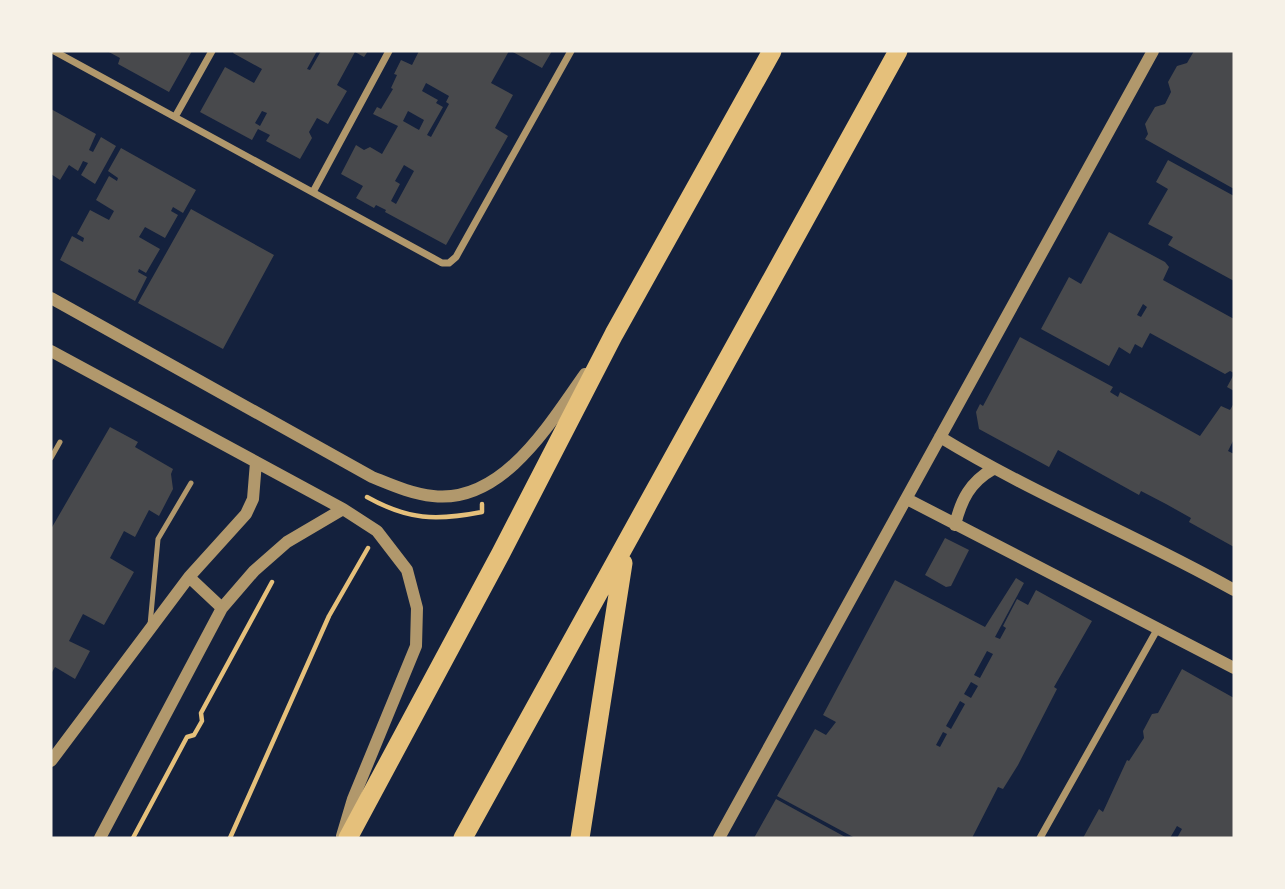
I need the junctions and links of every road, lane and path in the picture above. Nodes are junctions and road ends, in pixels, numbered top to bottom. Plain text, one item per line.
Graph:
1 (54, 51) edge
2 (212, 51) edge
3 (389, 51) edge
4 (571, 51) edge
5 (772, 51) edge
6 (898, 51) edge
7 (1153, 51) edge
8 (175, 117) junction
9 (313, 192) junction
10 (51, 298) edge
11 (614, 334) junction
12 (51, 351) edge
13 (940, 437) junction
14 (61, 442) dead end
15 (51, 458) edge
16 (256, 462) junction
17 (993, 470) junction
18 (191, 484) dead end
19 (907, 499) junction
20 (343, 509) junction
21 (955, 525) junction
22 (377, 531) junction
23 (625, 549) junction
24 (189, 577) junction
25 (272, 581) dead end
26 (1234, 590) edge
27 (222, 608) junction
28 (1158, 628) junction
29 (149, 629) junction
30 (1234, 668) edge
31 (51, 761) edge
32 (100, 838) edge
33 (133, 838) edge
34 (230, 838) edge
35 (342, 838) edge
36 (348, 838) edge
37 (463, 838) edge
38 (580, 838) edge
39 (719, 838) edge
40 (1040, 838) edge

1 - 8 street
2 - 8 street
3 - 9 street
4 - 9 street
5 - 11 highway
6 - 23 highway
7 - 13 street
8 - 9 street
10 - 11 street
11 - 36 highway
12 - 16 street
13 - 17 street
13 - 19 street
14 - 15 lane
16 - 20 street
16 - 24 street
17 - 21 street
17 - 26 street
18 - 29 lane
19 - 21 street
19 - 39 street
20 - 22 street
20 - 27 street
21 - 28 street
22 - 34 path
22 - 35 street
23 - 37 highway
23 - 38 highway
24 - 27 street
24 - 29 street
25 - 33 path
27 - 32 street
28 - 30 street
28 - 40 street
29 - 31 street

